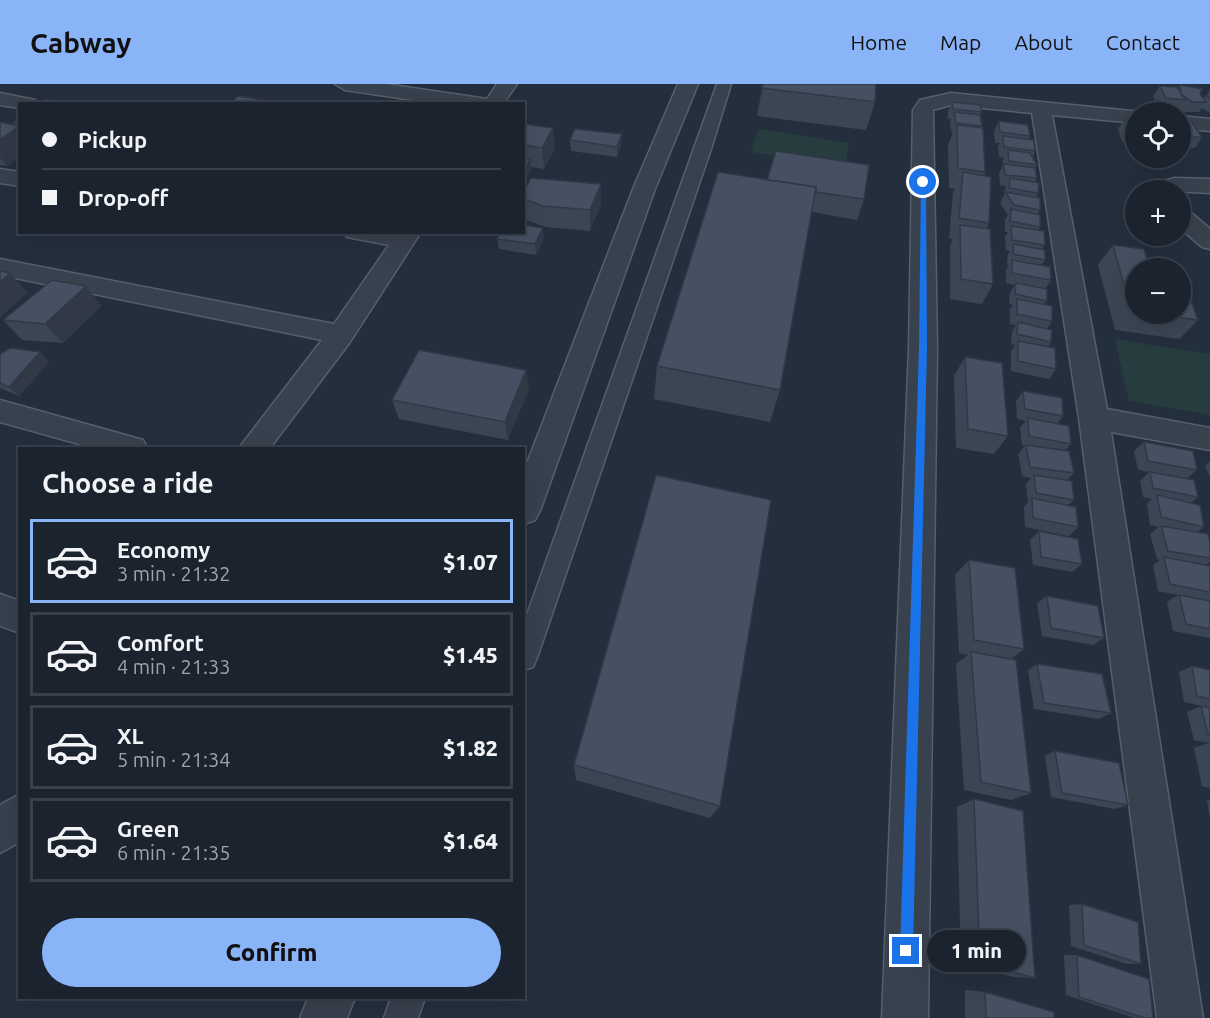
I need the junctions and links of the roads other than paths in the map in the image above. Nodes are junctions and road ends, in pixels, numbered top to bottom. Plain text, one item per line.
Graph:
1 (345, 84) edge
2 (507, 84) edge
3 (688, 84) edge
4 (724, 84) edge
5 (0, 99) edge
6 (18, 102) edge
7 (471, 102) edge
8 (494, 102) edge
9 (1041, 107) junction
10 (1125, 116) edge
11 (1191, 123) edge
12 (1210, 125) edge
13 (0, 176) edge
14 (18, 179) edge
15 (1191, 185) edge
16 (1210, 186) edge
17 (1191, 226) edge
18 (382, 234) edge
19 (408, 236) edge
20 (1210, 242) edge
21 (0, 267) edge
22 (341, 335) junction
23 (0, 411) edge
24 (1094, 418) junction
25 (1210, 439) edge
26 (128, 447) edge
27 (255, 447) edge
28 (525, 508) edge
29 (0, 610) edge
30 (18, 616) edge
31 (525, 655) edge
32 (18, 816) edge
33 (0, 832) edge
34 (332, 999) edge
35 (408, 999) edge
36 (323, 1018) edge
37 (401, 1018) edge
38 (905, 1018) edge
39 (1180, 1018) edge

1 - 7 street
2 - 8 street
3 - 28 street
4 - 31 lane
5 - 6 street
9 - 10 street
9 - 24 street
9 - 38 street
11 - 12 street
13 - 14 street
15 - 16 street
17 - 20 street
18 - 19 street
19 - 22 street
21 - 22 street
22 - 27 street
23 - 26 street
24 - 25 street
24 - 39 street
29 - 30 street
32 - 33 street
34 - 36 street
35 - 37 lane

